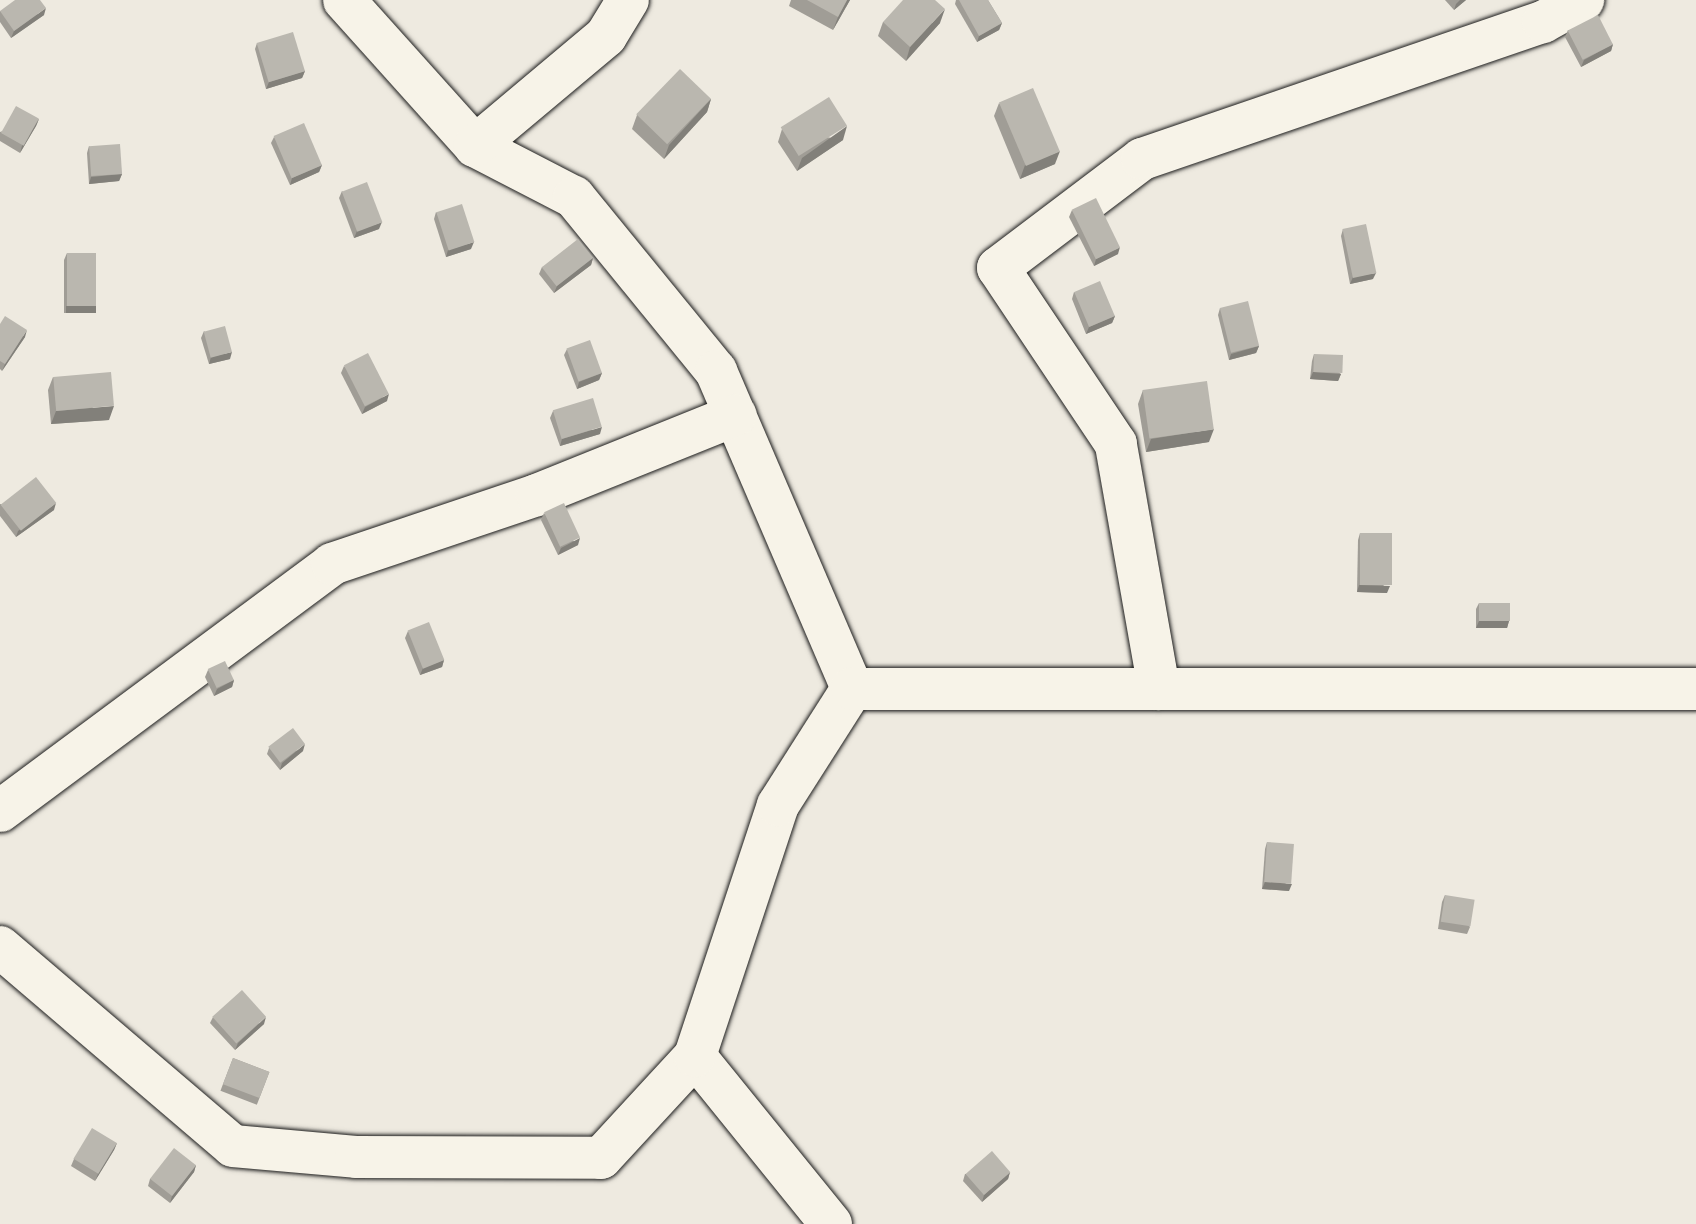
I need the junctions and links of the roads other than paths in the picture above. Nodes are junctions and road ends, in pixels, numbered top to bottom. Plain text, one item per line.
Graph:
1 (344, 0) edge
2 (628, 0) edge
3 (1583, 0) edge
4 (1535, 11) edge
5 (475, 146) junction
6 (736, 415) junction
7 (852, 689) junction
8 (1159, 689) junction
9 (1696, 689) edge
10 (0, 811) edge
11 (0, 947) edge
12 (695, 1056) junction
13 (831, 1224) edge

1 - 5 street
2 - 5 street
3 - 4 street
4 - 8 street
5 - 6 street
6 - 7 street
6 - 10 street
7 - 8 street
7 - 12 street
8 - 9 street
11 - 12 street
12 - 13 street

